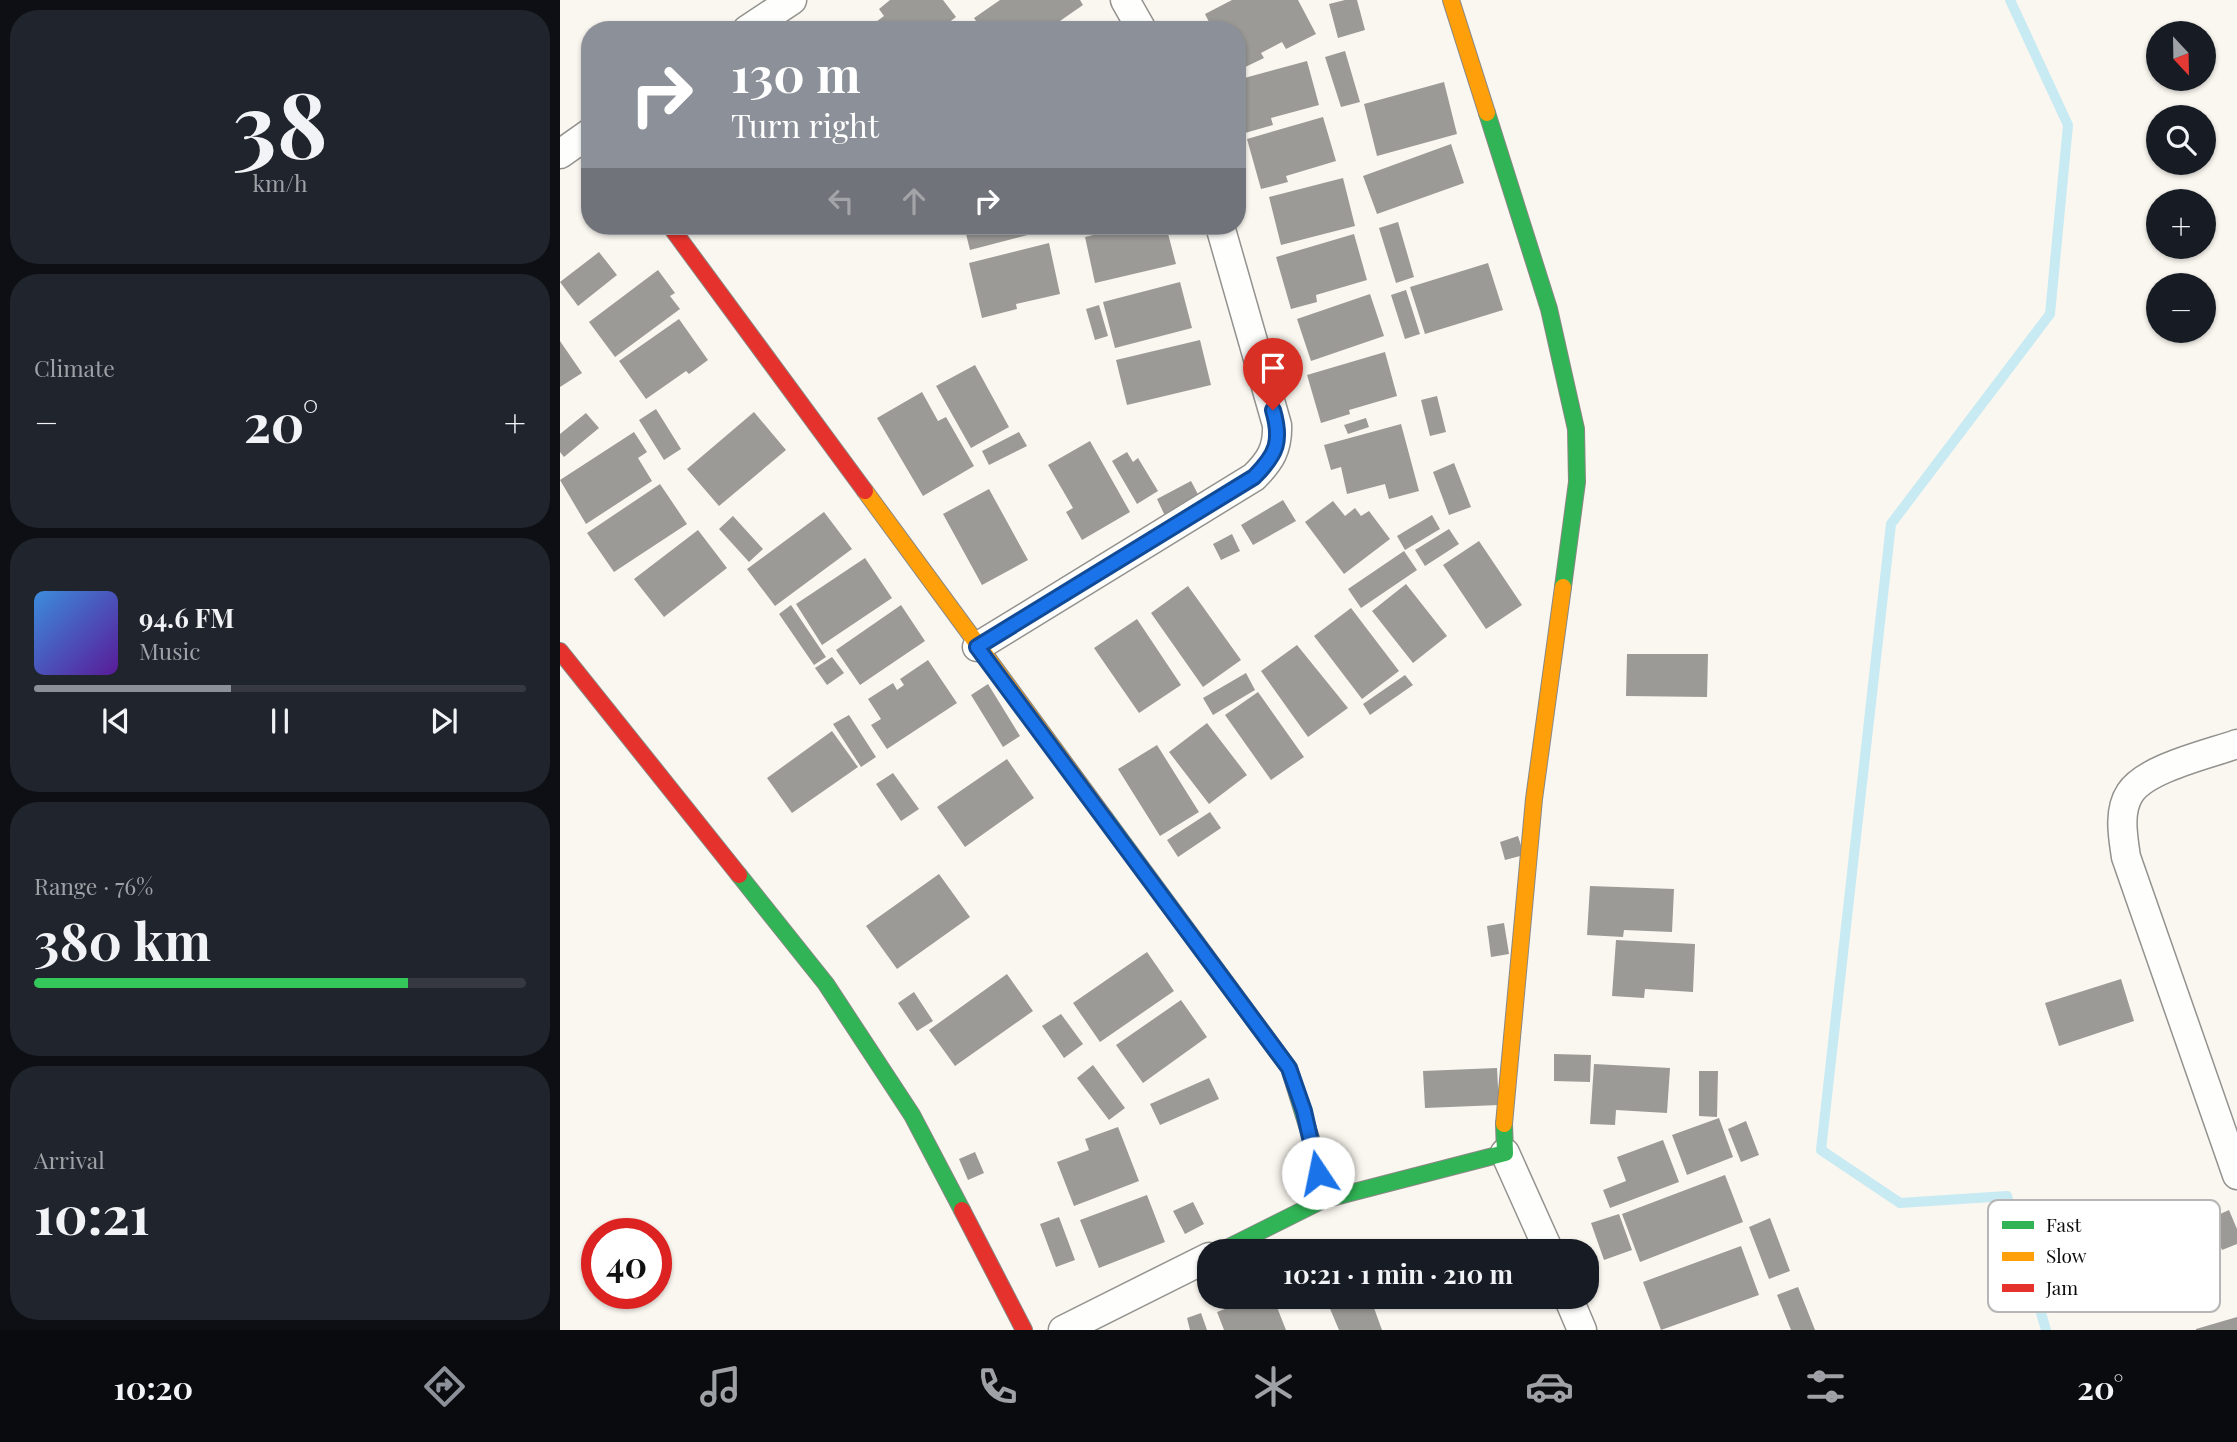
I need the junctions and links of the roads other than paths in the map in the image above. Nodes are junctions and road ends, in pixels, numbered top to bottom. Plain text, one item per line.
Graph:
1 (792, 0) edge
2 (1125, 0) edge
3 (1451, 0) edge
4 (760, 21) edge
5 (1137, 21) edge
6 (581, 139) edge
7 (560, 154) edge
8 (677, 235) edge
9 (1223, 235) edge
10 (977, 647) junction
11 (560, 651) edge
12 (2237, 744) edge
13 (1506, 1153) junction
14 (2237, 1175) edge
15 (1323, 1200) junction
16 (1245, 1239) edge
17 (1544, 1239) edge
18 (1197, 1263) edge
19 (1573, 1309) edge
20 (1024, 1330) edge
21 (1063, 1330) edge
22 (1582, 1330) edge

1 - 4 street
2 - 5 street
3 - 13 street
6 - 7 street
8 - 10 street
9 - 10 street
10 - 15 street
11 - 20 street
12 - 14 street
13 - 15 street
13 - 17 street
15 - 16 street
18 - 21 street
19 - 22 street

